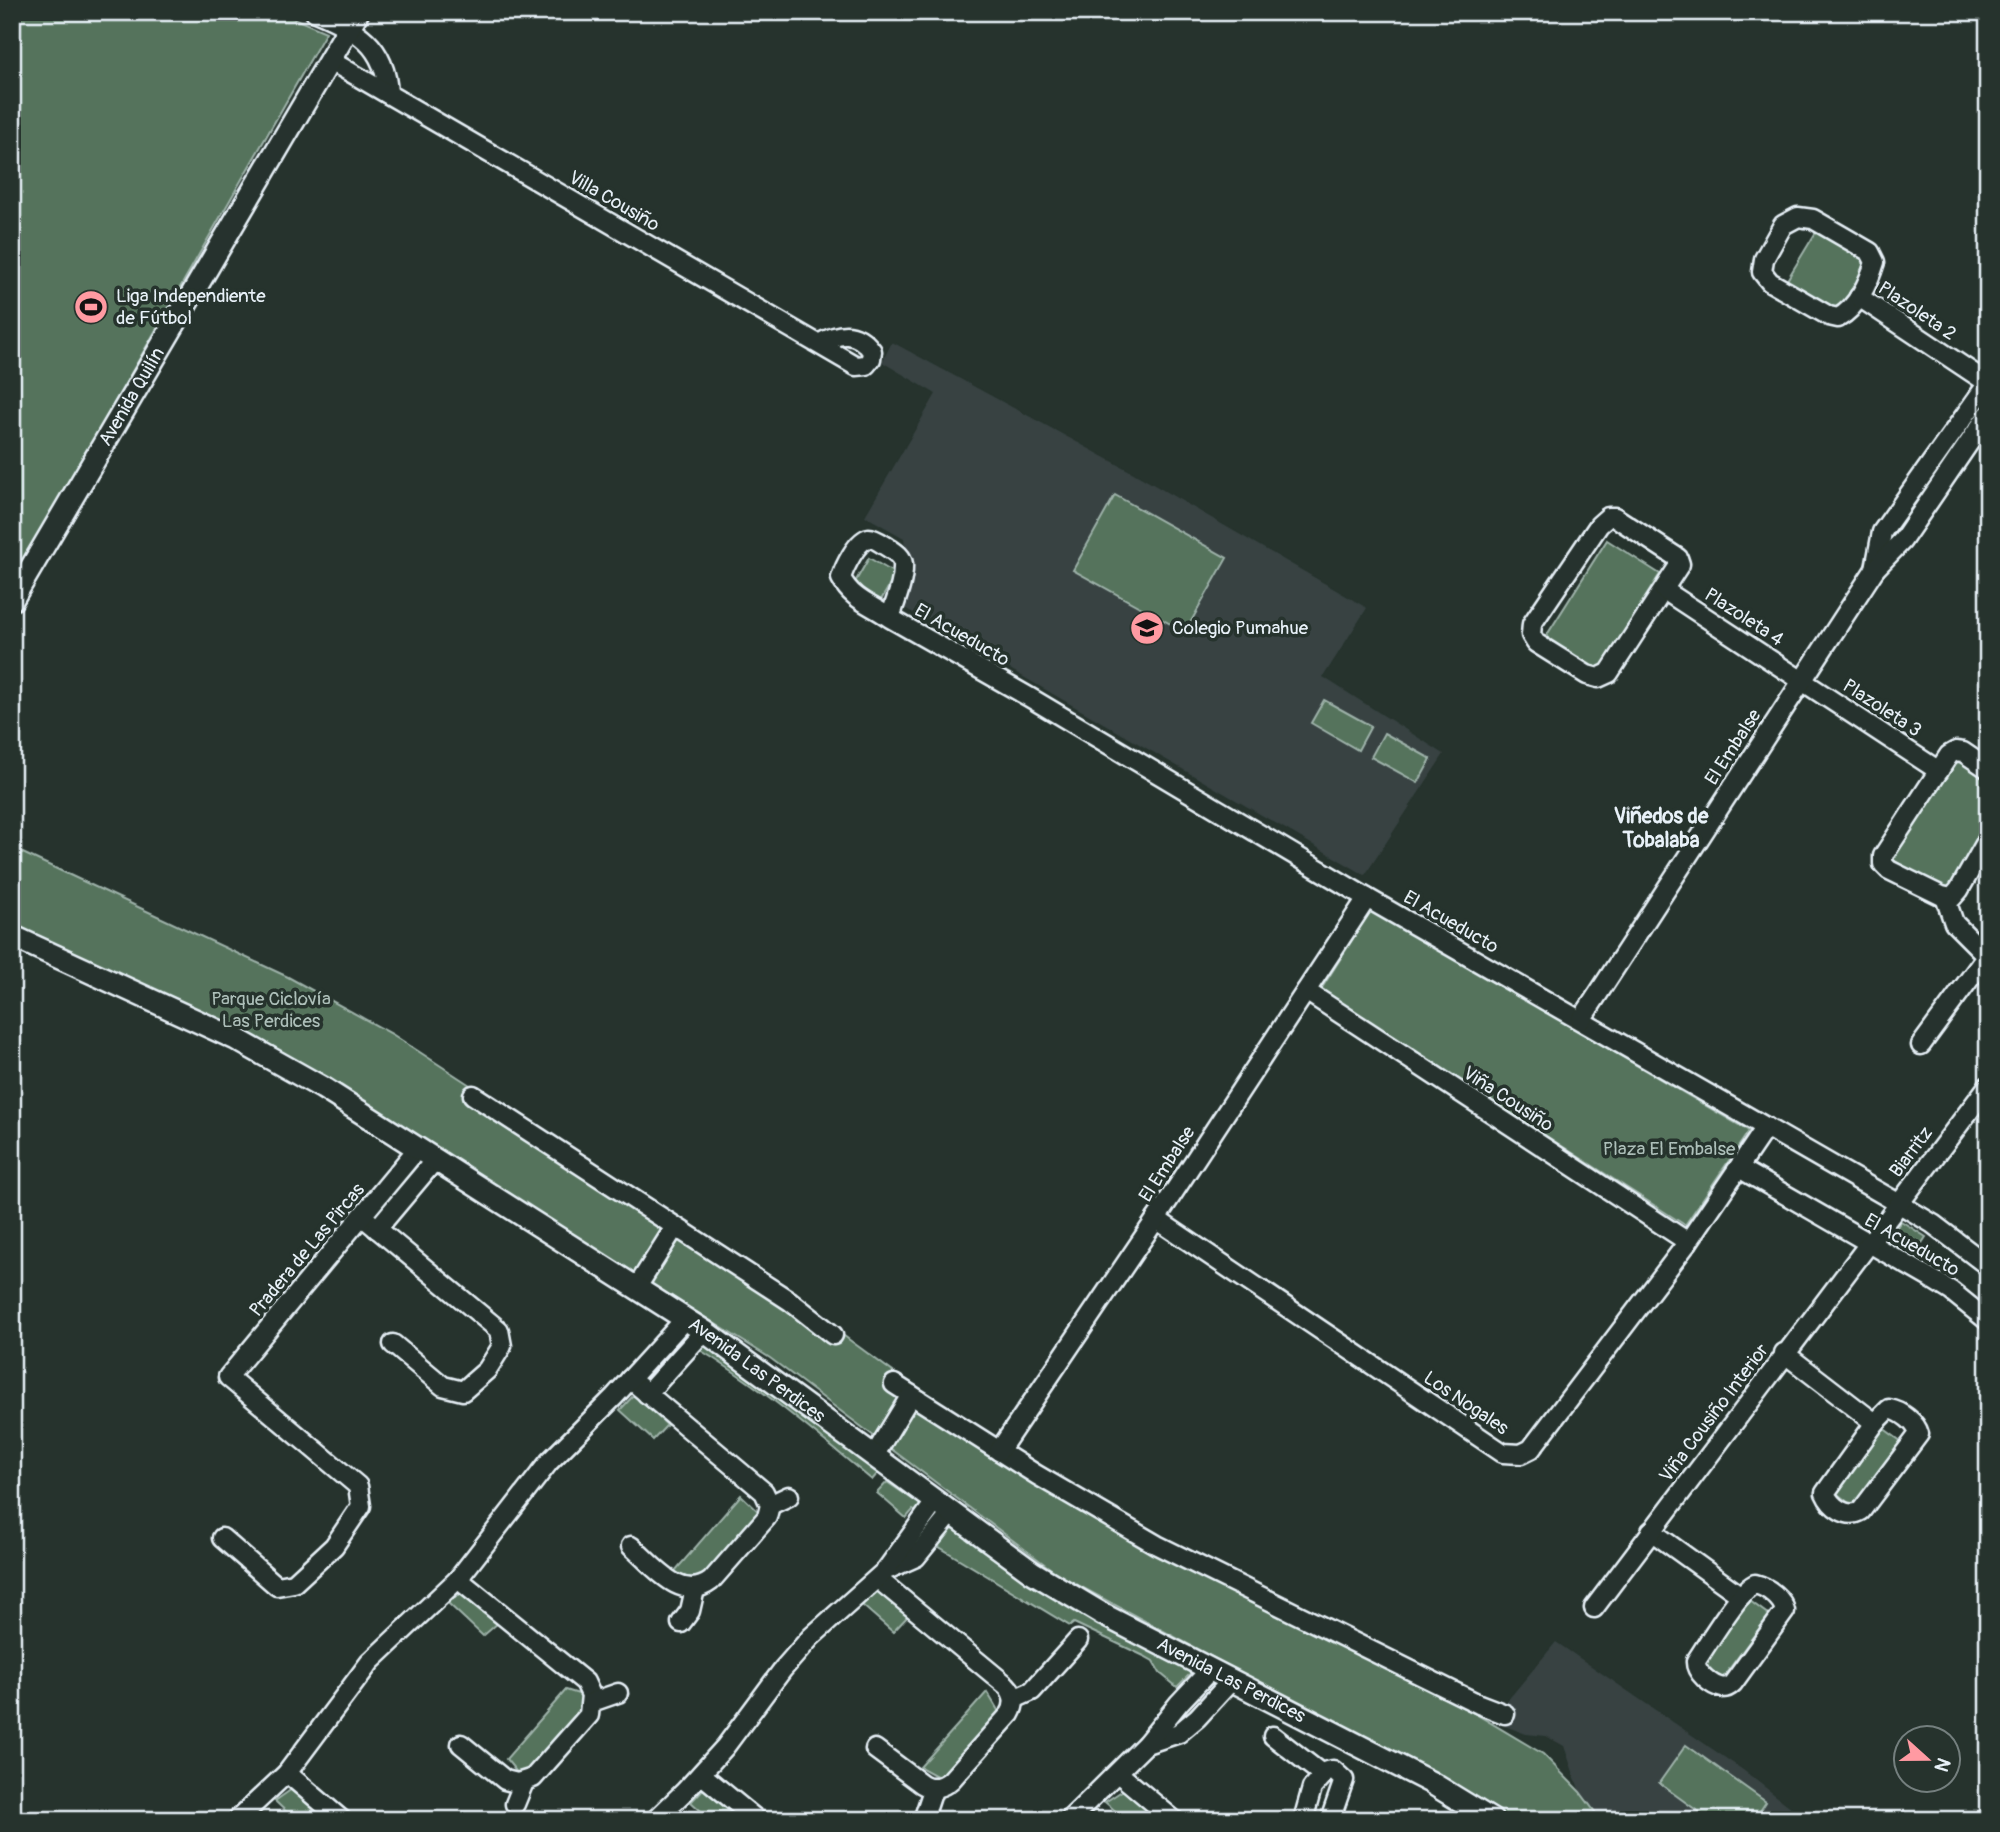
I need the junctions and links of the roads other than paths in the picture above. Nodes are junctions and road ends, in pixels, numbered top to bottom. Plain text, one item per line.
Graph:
1 (315, 12) edge
2 (354, 20) edge
3 (331, 61) junction
4 (388, 94) junction
5 (1859, 297) junction
6 (819, 344) dead end
7 (1988, 383) edge
8 (1988, 415) edge
9 (1875, 569) junction
10 (1664, 590) junction
11 (12, 600) edge
12 (890, 618) dead end
13 (1802, 680) junction
14 (1988, 769) edge
15 (1939, 771) junction
16 (1988, 839) edge
17 (1945, 897) junction
18 (1367, 898) junction
19 (12, 936) edge
20 (1987, 955) edge
21 (1306, 991) junction
22 (1581, 1020) junction
23 (1921, 1045) dead end
24 (1988, 1086) edge
25 (473, 1095) dead end
26 (1766, 1127) junction
27 (427, 1154) junction
28 (1739, 1168) junction
29 (1898, 1203) junction
30 (363, 1217) junction
31 (1156, 1219) junction
32 (675, 1227) junction
33 (377, 1229) junction
34 (1688, 1242) junction
35 (1870, 1244) junction
36 (1988, 1266) edge
37 (637, 1287) junction
38 (685, 1319) junction
39 (1988, 1321) edge
40 (704, 1331) junction
41 (833, 1335) dead end
42 (393, 1345) dead end
43 (1784, 1353) junction
44 (630, 1379) junction
45 (894, 1384) dead end
46 (647, 1394) junction
47 (911, 1395) junction
48 (1875, 1423) junction
49 (999, 1451) junction
50 (874, 1456) junction
51 (789, 1496) dead end
52 (771, 1505) junction
53 (937, 1512) junction
54 (1651, 1531) junction
55 (222, 1538) dead end
56 (631, 1546) dead end
57 (882, 1575) junction
58 (458, 1579) junction
59 (695, 1589) junction
60 (1741, 1596) junction
61 (1594, 1608) dead end
62 (681, 1623) dead end
63 (1078, 1640) dead end
64 (1210, 1670) junction
65 (1231, 1681) junction
66 (618, 1693) dead end
67 (1014, 1699) junction
68 (592, 1702) junction
69 (1505, 1714) dead end
70 (1273, 1736) dead end
71 (461, 1744) dead end
72 (1146, 1744) junction
73 (876, 1749) dead end
74 (287, 1773) junction
75 (1118, 1773) junction
76 (701, 1774) junction
77 (1323, 1775) junction
78 (524, 1782) junction
79 (934, 1787) junction
80 (515, 1804) dead end
81 (1483, 1817) edge
82 (237, 1820) edge
83 (342, 1820) edge
84 (655, 1820) edge
85 (757, 1820) edge
86 (923, 1820) edge
87 (1069, 1820) edge
88 (1174, 1820) edge
89 (1303, 1820) edge
90 (1330, 1820) edge

1 - 2 street
2 - 3 street, Avenida Quilín
2 - 4 street
3 - 4 street, Villa Cousiño
3 - 11 street, Avenida Quilín
4 - 6 street, Villa Cousiño
5 - 5 street
5 - 7 street, Plazoleta 2
7 - 9 street, El Embalse
8 - 9 street, El Embalse
9 - 13 street, El Embalse
10 - 10 street
10 - 13 street, Plazoleta 4
12 - 18 street, El Acueducto
13 - 15 street, Plazoleta 3
13 - 22 street, El Embalse
14 - 15 street
15 - 17 street
16 - 17 street
17 - 20 street
18 - 21 street, El Embalse
18 - 22 street, El Acueducto
19 - 27 street, Avenida Las Perdices
20 - 23 street
21 - 31 street, El Embalse
21 - 34 street, Viña Cousiño
22 - 26 street, El Acueducto
24 - 29 street, Biarritz
25 - 32 street
26 - 28 street, Los Nogales
26 - 29 street, El Acueducto
27 - 30 street, Pradera de Las Pircas
27 - 33 street, Pradera de Las Pircas
27 - 37 street, Avenida Las Perdices
28 - 34 street, Los Nogales
28 - 35 street, El Acueducto
29 - 35 street, Biarritz
29 - 36 street, El Acueducto
30 - 33 street
30 - 55 street, Pradera de Las Pircas
31 - 34 street, Los Nogales
31 - 49 street, El Embalse
32 - 37 street
32 - 41 street
33 - 42 street
35 - 39 street, El Acueducto
35 - 43 street, Viña Cousiño Interior
37 - 38 street, Avenida Las Perdices
38 - 40 street, Avenida Las Perdices
38 - 44 street
40 - 46 street
40 - 50 street, Avenida Las Perdices
43 - 48 street
43 - 54 street, Viña Cousiño Interior
44 - 46 street
44 - 58 street
45 - 47 street
46 - 52 street
47 - 49 street
47 - 50 street
48 - 48 street
49 - 69 street
50 - 53 street, Avenida Las Perdices
51 - 52 street
52 - 59 street
53 - 57 street
53 - 57 street
53 - 64 street, Avenida Las Perdices
54 - 60 street
54 - 61 street, Viña Cousiño Interior
56 - 59 street
57 - 67 street
57 - 76 street
58 - 68 street
58 - 74 street
59 - 62 street
60 - 60 street
63 - 67 street
64 - 65 street, Avenida Las Perdices
64 - 72 street
65 - 72 street
65 - 81 street, Avenida Las Perdices
66 - 68 street
67 - 79 street
68 - 78 street
70 - 77 street
71 - 78 street
72 - 75 street
73 - 79 street
74 - 82 street
74 - 83 street
75 - 87 street
75 - 88 street
76 - 84 street
76 - 85 street
77 - 89 street
77 - 90 street
78 - 80 street
79 - 86 street

